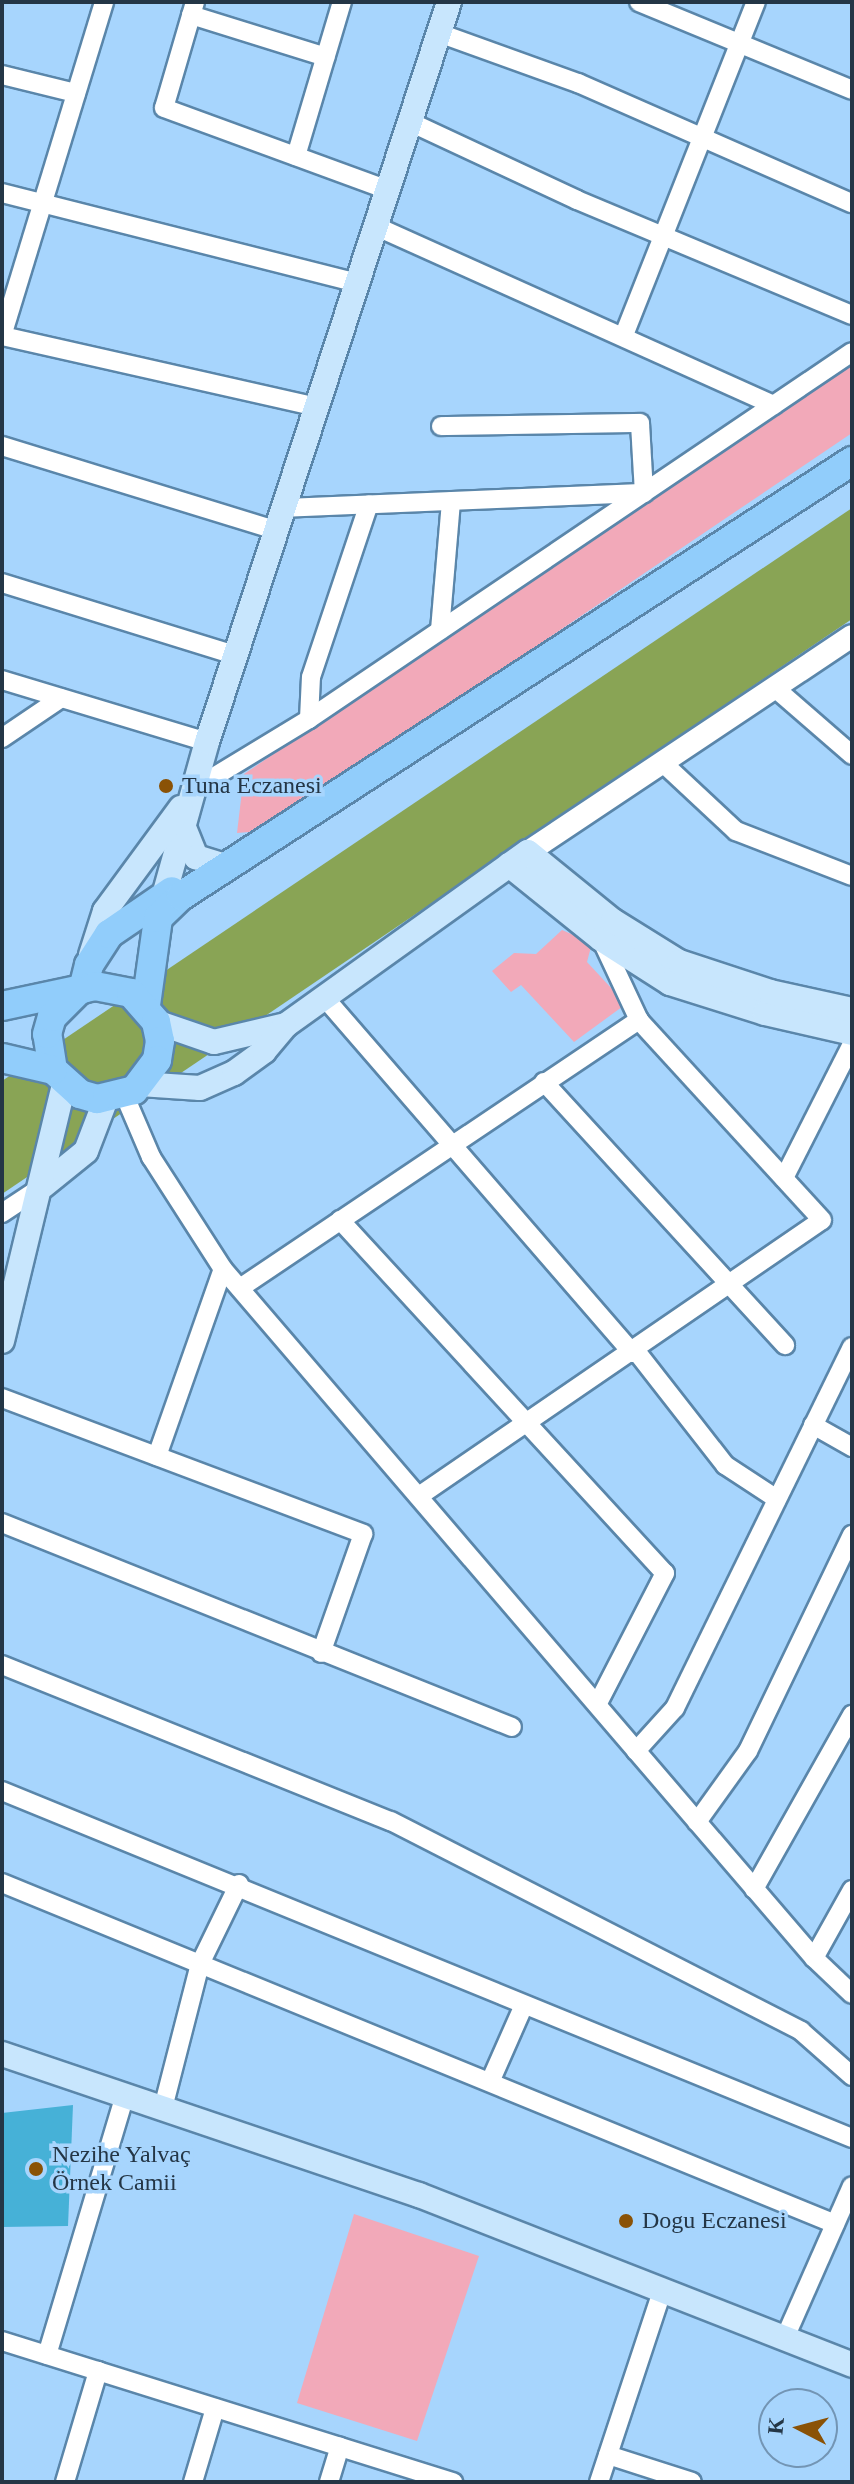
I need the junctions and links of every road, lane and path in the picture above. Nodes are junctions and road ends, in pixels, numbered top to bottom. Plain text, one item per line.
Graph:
1 (104, 2) edge
2 (342, 2) edge
3 (449, 2) edge
4 (639, 2) edge
5 (756, 2) edge
6 (193, 9) edge
7 (439, 33) junction
8 (739, 43) junction
9 (326, 57) junction
10 (2, 75) edge
11 (852, 90) edge
12 (76, 93) junction
13 (410, 122) junction
14 (704, 138) junction
15 (296, 156) junction
16 (388, 190) junction
17 (2, 193) edge
18 (43, 201) junction
19 (852, 203) edge
20 (375, 226) junction
21 (663, 236) junction
22 (357, 283) junction
23 (852, 315) edge
24 (624, 335) junction
25 (852, 352) edge
26 (774, 405) junction
27 (316, 407) junction
28 (441, 426) dead end
29 (2, 446) edge
30 (852, 461) edge
31 (644, 493) junction
32 (451, 501) junction
33 (369, 504) junction
34 (279, 519) junction
35 (2, 583) edge
36 (440, 630) junction
37 (852, 636) edge
38 (235, 655) junction
39 (2, 680) edge
40 (775, 688) junction
41 (61, 698) junction
42 (309, 719) junction
43 (2, 738) edge
44 (207, 742) junction
45 (852, 755) edge
46 (663, 763) junction
47 (194, 789) junction
48 (183, 825) junction
49 (518, 859) junction
50 (222, 865) junction
51 (852, 876) edge
52 (160, 907) junction
53 (601, 939) junction
54 (83, 982) junction
55 (324, 997) junction
56 (2, 1006) edge
57 (852, 1010) edge
58 (151, 1014) junction
59 (639, 1020) junction
60 (286, 1025) junction
61 (852, 1033) edge
62 (852, 1044) edge
63 (2, 1058) edge
64 (59, 1077) junction
65 (544, 1082) junction
66 (123, 1092) junction
67 (451, 1145) junction
68 (784, 1178) junction
69 (43, 1186) junction
70 (2, 1213) edge
71 (340, 1220) junction
72 (223, 1269) junction
73 (726, 1287) junction
74 (240, 1288) junction
75 (2, 1341) edge
76 (785, 1345) dead end
77 (852, 1347) edge
78 (634, 1352) junction
79 (2, 1398) edge
80 (530, 1424) junction
81 (813, 1425) junction
82 (852, 1447) edge
83 (157, 1456) junction
84 (419, 1496) junction
85 (777, 1499) junction
86 (2, 1523) edge
87 (852, 1535) edge
88 (321, 1653) junction
89 (2, 1665) edge
90 (597, 1705) junction
91 (852, 1715) edge
92 (512, 1727) dead end
93 (636, 1751) junction
94 (2, 1791) edge
95 (697, 1822) junction
96 (2, 1883) edge
97 (239, 1884) junction
98 (754, 1889) junction
99 (852, 1890) edge
100 (814, 1958) junction
101 (200, 1964) junction
102 (852, 1994) edge
103 (524, 2005) junction
104 (2, 2054) edge
105 (852, 2076) edge
106 (490, 2082) junction
107 (125, 2095) junction
108 (163, 2108) junction
109 (852, 2138) edge
110 (852, 2186) edge
111 (835, 2224) junction
112 (662, 2291) junction
113 (784, 2340) junction
114 (2, 2341) edge
115 (47, 2355) junction
116 (852, 2365) edge
117 (98, 2371) junction
118 (215, 2408) junction
119 (340, 2447) junction
120 (608, 2455) junction
121 (65, 2482) edge
122 (193, 2482) edge
123 (329, 2482) edge
124 (453, 2482) edge
125 (599, 2482) edge
126 (692, 2482) edge

1 - 12 street
2 - 9 street
3 - 7 main road
4 - 8 street
5 - 8 street
6 - 9 street
6 - 15 street
7 - 13 main road
7 - 14 street
8 - 11 street
8 - 14 street
9 - 15 street
10 - 12 street
12 - 18 street
13 - 16 main road
13 - 21 street
14 - 19 street
14 - 21 street
15 - 16 street
16 - 20 main road
17 - 18 street
18 - 22 street
18 - 27 street
20 - 22 main road
20 - 24 street
21 - 23 street
21 - 24 street
22 - 27 main road
24 - 26 street
25 - 26 street
26 - 31 street
27 - 34 main road
28 - 31 street
29 - 34 street
30 - 50 main road
31 - 32 street
31 - 36 street
32 - 33 street
32 - 36 street
33 - 34 street
33 - 42 street
34 - 38 main road
35 - 38 street
36 - 42 street
37 - 40 street
38 - 44 main road
39 - 41 street
40 - 45 street
40 - 46 street
41 - 43 street
41 - 44 street
42 - 47 street
44 - 47 main road
46 - 49 street
46 - 51 street
47 - 48 main road
47 - 54 main road
48 - 50 main road
48 - 52 main road
49 - 53 main road
49 - 55 main road
49 - 57 main road
50 - 52 main road
52 - 54 main road
52 - 58 main road
53 - 59 street
53 - 61 main road
54 - 56 main road
54 - 58 main road
54 - 64 main road
55 - 60 main road
55 - 67 street
58 - 60 main road
58 - 66 main road
59 - 65 street
59 - 68 street
60 - 66 main road
62 - 68 street
63 - 64 main road
64 - 66 main road
64 - 69 main road
65 - 67 street
65 - 73 street
66 - 69 main road
66 - 72 street
67 - 71 street
67 - 78 street
68 - 73 street
69 - 70 street
69 - 75 main road
71 - 74 street
71 - 80 street
72 - 74 street
72 - 83 street
73 - 76 street
73 - 78 street
74 - 84 street
77 - 81 street
78 - 80 street
78 - 85 street
79 - 83 street
80 - 84 street
80 - 90 street
81 - 82 street
81 - 85 street
83 - 88 street
84 - 90 street
85 - 93 street
86 - 88 street
87 - 95 street
88 - 92 street
89 - 105 street
90 - 93 street
91 - 98 street
93 - 95 street
94 - 97 street
95 - 98 street
96 - 101 street
97 - 101 street
97 - 103 street
98 - 100 street
99 - 100 street
100 - 102 street
101 - 106 street
101 - 108 street
103 - 106 street
103 - 109 street
104 - 107 main road
106 - 111 street
107 - 108 main road
107 - 115 street
108 - 112 main road
110 - 111 street
111 - 113 street
112 - 113 main road
112 - 120 street
113 - 116 main road
114 - 115 street
115 - 117 street
117 - 118 street
117 - 121 street
118 - 119 street
118 - 122 street
119 - 123 street
119 - 124 street
120 - 125 street
120 - 126 street

